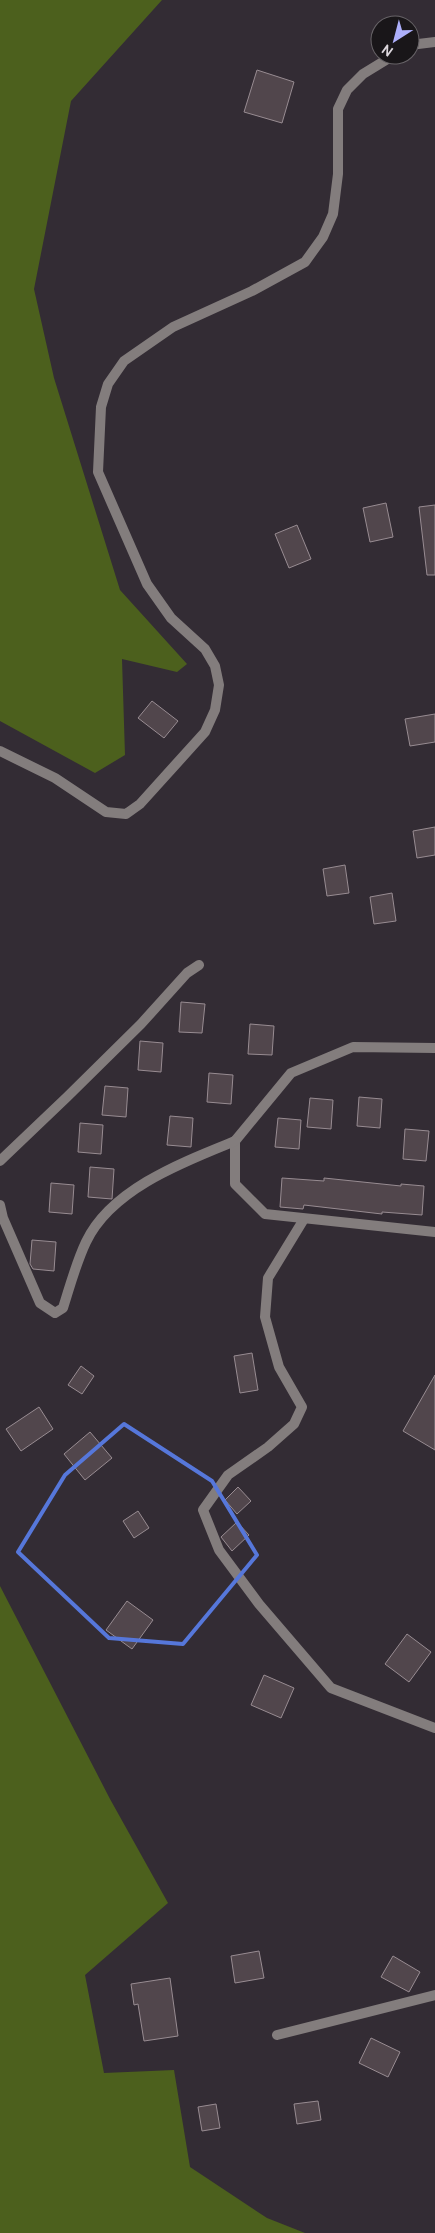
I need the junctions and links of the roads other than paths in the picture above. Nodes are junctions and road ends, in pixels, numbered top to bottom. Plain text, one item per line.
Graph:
1 (435, 42) edge
2 (420, 44) edge
3 (378, 65) edge
4 (0, 750) edge
5 (199, 964) dead end
6 (435, 1048) edge
7 (235, 1141) junction
8 (0, 1161) edge
9 (0, 1205) edge
10 (304, 1219) junction
11 (435, 1232) edge
12 (435, 1728) edge
13 (435, 1995) edge
14 (277, 2035) dead end

1 - 2 street
3 - 4 street
5 - 8 street
6 - 7 street
7 - 9 street
7 - 10 street
10 - 11 street
10 - 12 street
13 - 14 street

